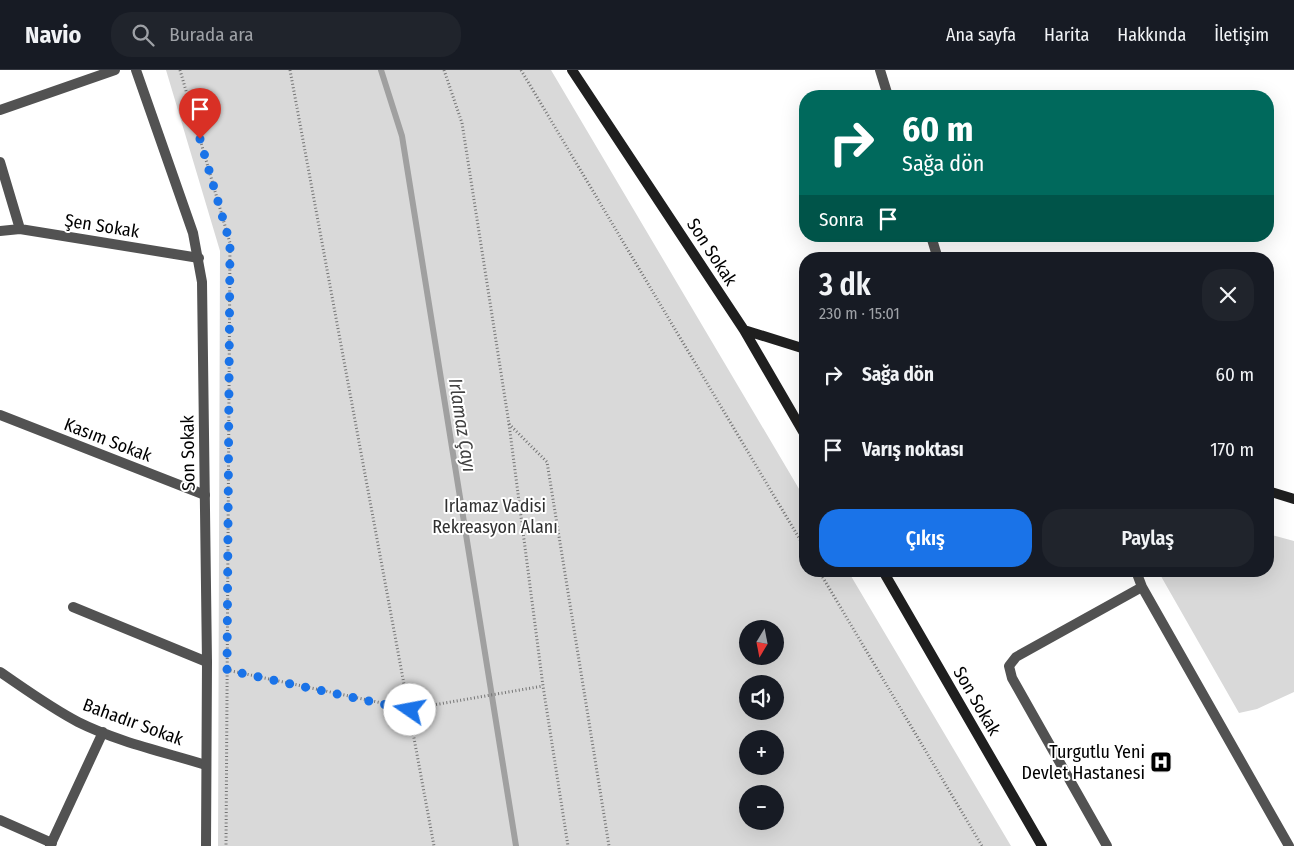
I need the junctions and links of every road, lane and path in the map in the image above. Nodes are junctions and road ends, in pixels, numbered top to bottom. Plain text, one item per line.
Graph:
1 (115, 70) edge
2 (136, 70) edge
3 (180, 70) edge
4 (290, 70) edge
5 (444, 70) edge
6 (521, 70) edge
7 (572, 70) edge
8 (582, 70) edge
9 (880, 70) edge
10 (886, 90) edge
11 (586, 91) junction
12 (0, 110) edge
13 (0, 162) edge
14 (20, 229) junction
15 (0, 231) edge
16 (199, 258) junction
17 (744, 330) junction
18 (799, 347) edge
19 (0, 415) edge
20 (509, 424) junction
21 (799, 425) edge
22 (1274, 493) edge
23 (205, 496) junction
24 (1294, 499) edge
25 (799, 538) edge
26 (823, 577) edge
27 (886, 577) edge
28 (1138, 577) edge
29 (1142, 587) junction
30 (73, 606) dead end
31 (207, 662) junction
32 (227, 670) junction
33 (0, 672) edge
34 (543, 686) junction
35 (410, 710) junction
36 (103, 732) junction
37 (206, 764) junction
38 (0, 820) edge
39 (51, 844) edge
40 (206, 846) edge
41 (226, 846) edge
42 (434, 846) edge
43 (568, 846) edge
44 (609, 846) edge
45 (982, 846) edge
46 (1042, 846) edge
47 (1107, 846) edge
48 (1289, 846) edge

1 - 12 street
2 - 16 street, Son Sokak
3 - 32 path
4 - 35 path
5 - 20 path
6 - 25 path
7 - 11 main road, Son Sokak
8 - 11 main road, Son Sokak
9 - 10 street
11 - 17 main road, Son Sokak
13 - 14 street
14 - 15 street, Şen Sokak
14 - 16 street, Şen Sokak
16 - 23 street, Son Sokak
17 - 18 main road
17 - 21 main road, Son Sokak
19 - 23 street, Kasım Sokak
20 - 34 path
20 - 44 path
22 - 24 main road
23 - 31 street, Son Sokak
26 - 45 path
27 - 46 main road, Son Sokak
28 - 29 street
29 - 47 street
29 - 48 street
30 - 31 street
31 - 37 street, Son Sokak
32 - 35 path
32 - 41 path
33 - 36 street, Bahadır Sokak
34 - 35 path
34 - 43 path
35 - 42 path
36 - 37 street, Bahadır Sokak
36 - 39 street
37 - 40 street, Son Sokak
38 - 39 street

